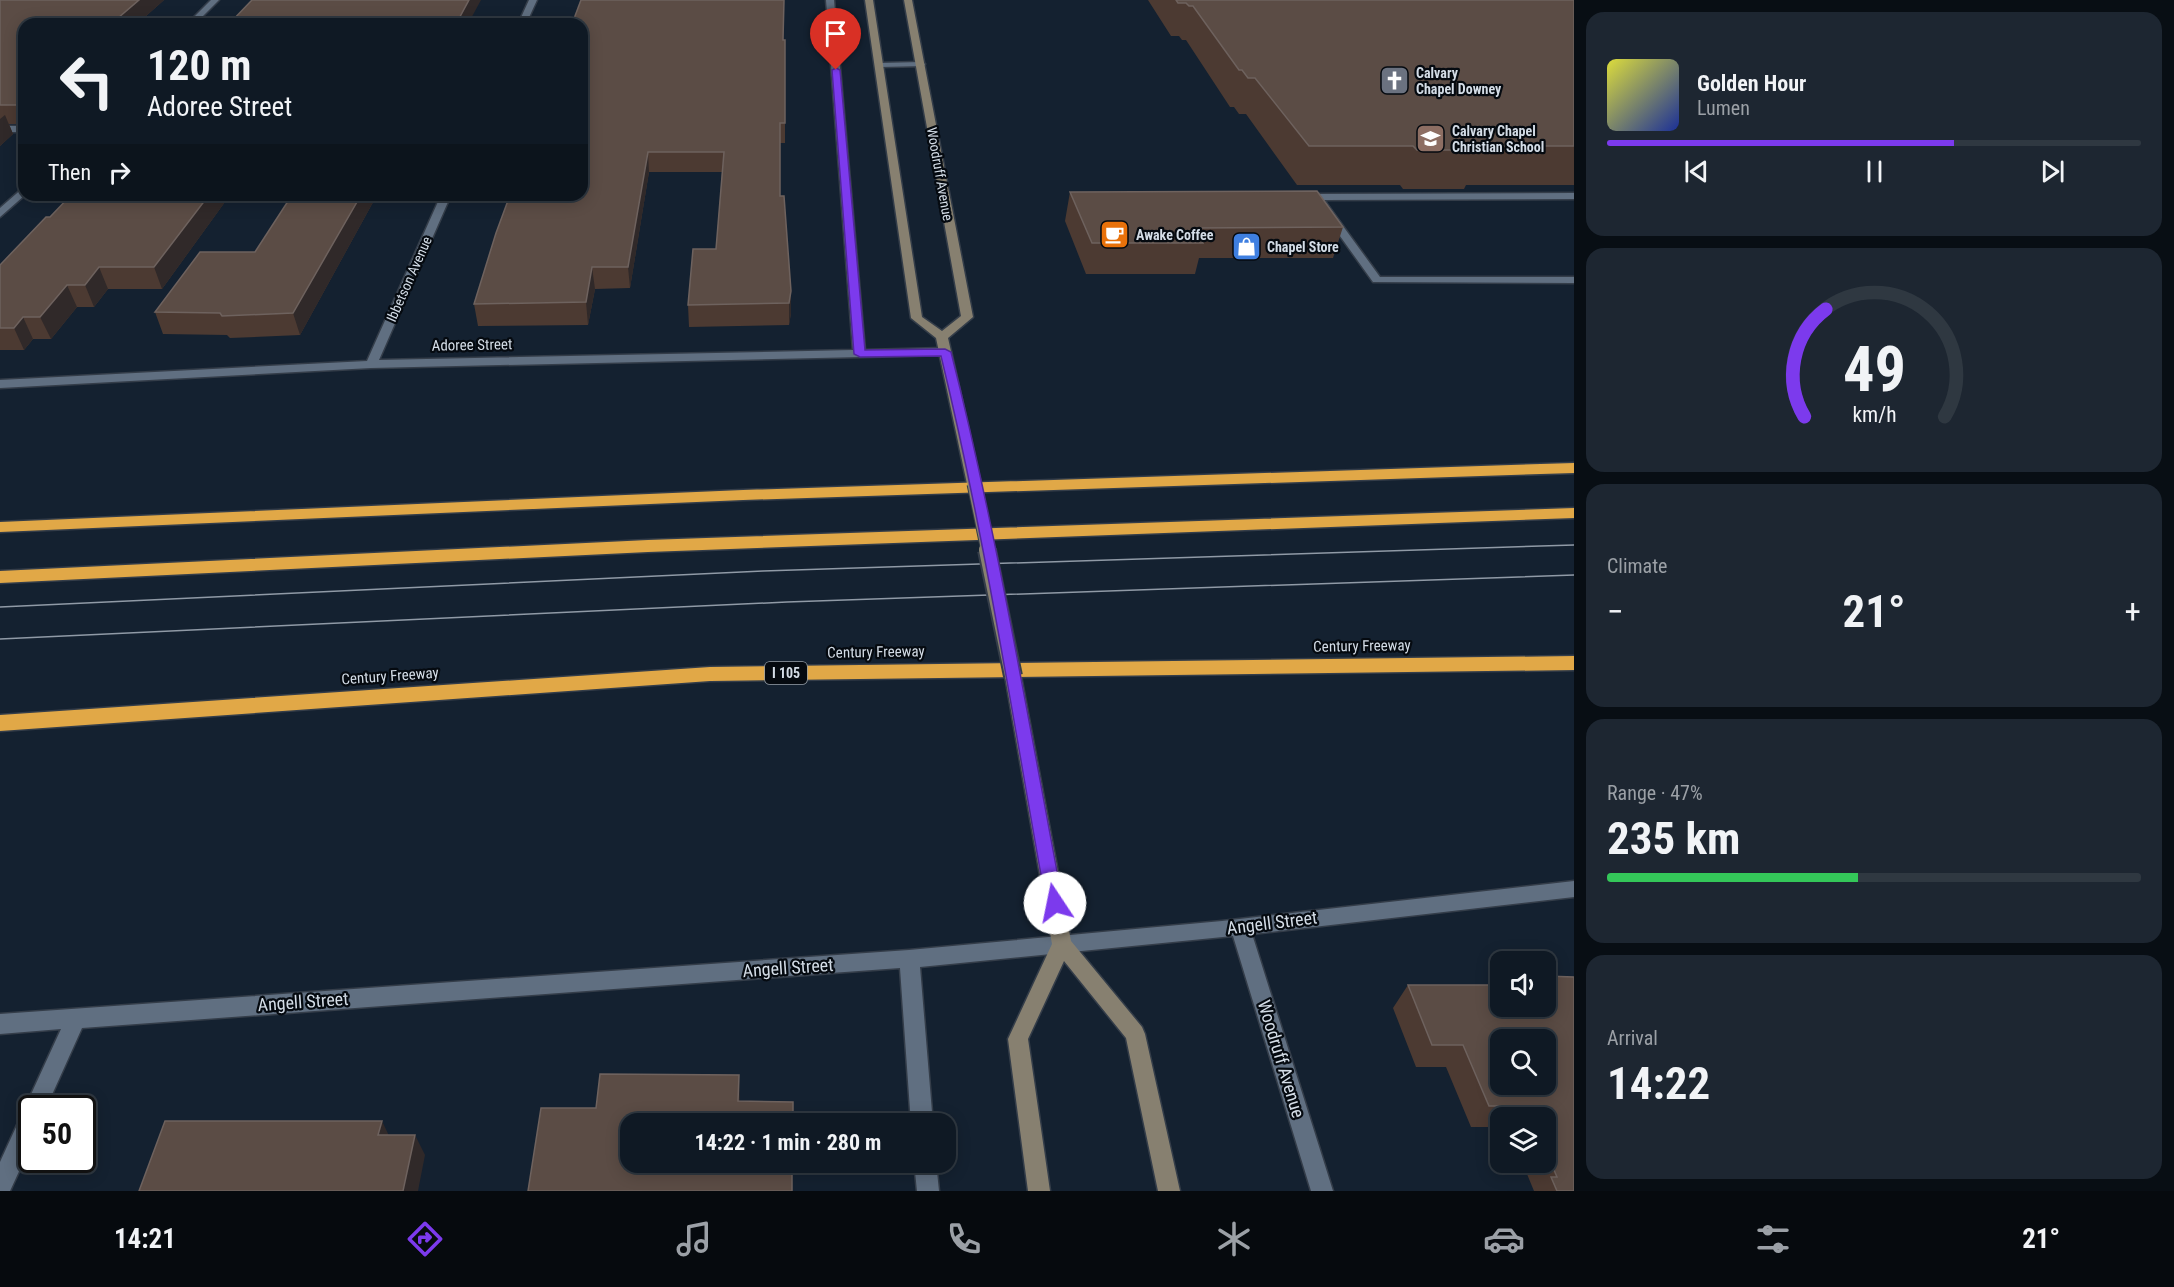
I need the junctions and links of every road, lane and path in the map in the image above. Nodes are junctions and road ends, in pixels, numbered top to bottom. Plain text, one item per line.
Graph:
1 (215, 0) edge
2 (533, 0) edge
3 (830, 0) edge
4 (869, 0) edge
5 (908, 0) edge
6 (197, 18) edge
7 (525, 18) edge
8 (921, 64) junction
9 (880, 65) junction
10 (0, 129) edge
11 (18, 129) edge
12 (18, 196) edge
13 (1574, 196) edge
14 (443, 201) edge
15 (0, 214) edge
16 (1574, 280) edge
17 (942, 337) junction
18 (945, 352) junction
19 (860, 354) junction
20 (371, 364) junction
21 (0, 384) edge
22 (1574, 468) edge
23 (1574, 513) edge
24 (0, 527) edge
25 (0, 577) edge
26 (1574, 663) edge
27 (0, 723) edge
28 (1574, 889) edge
29 (1240, 926) junction
30 (1062, 944) junction
31 (909, 959) junction
32 (75, 1018) junction
33 (0, 1024) edge
34 (41, 1095) edge
35 (921, 1113) edge
36 (18, 1148) edge
37 (926, 1173) edge
38 (0, 1187) edge
39 (928, 1191) edge
40 (1039, 1191) edge
41 (1169, 1191) edge
42 (1322, 1191) edge

1 - 6 street
2 - 7 street
3 - 19 street
4 - 9 main road
5 - 8 main road, Woodruff Avenue
8 - 9 street
8 - 17 main road, Woodruff Avenue
9 - 17 main road
10 - 11 street
12 - 15 street
13 - 16 street
14 - 20 street, Ibbetson Avenue
17 - 18 main road
18 - 19 street, Adoree Street
18 - 30 main road, bridge
19 - 20 street, Adoree Street
20 - 21 street, Adoree Street
22 - 24 highway
23 - 25 highway
26 - 27 highway, Century Freeway / I 105
28 - 29 street, Angell Street
29 - 30 street, Angell Street
29 - 42 street, Woodruff Avenue
30 - 31 street, Angell Street
30 - 40 main road
30 - 41 main road
31 - 32 street, Angell Street
31 - 35 street
32 - 33 street, Angell Street
32 - 34 street
36 - 38 street
37 - 39 street

